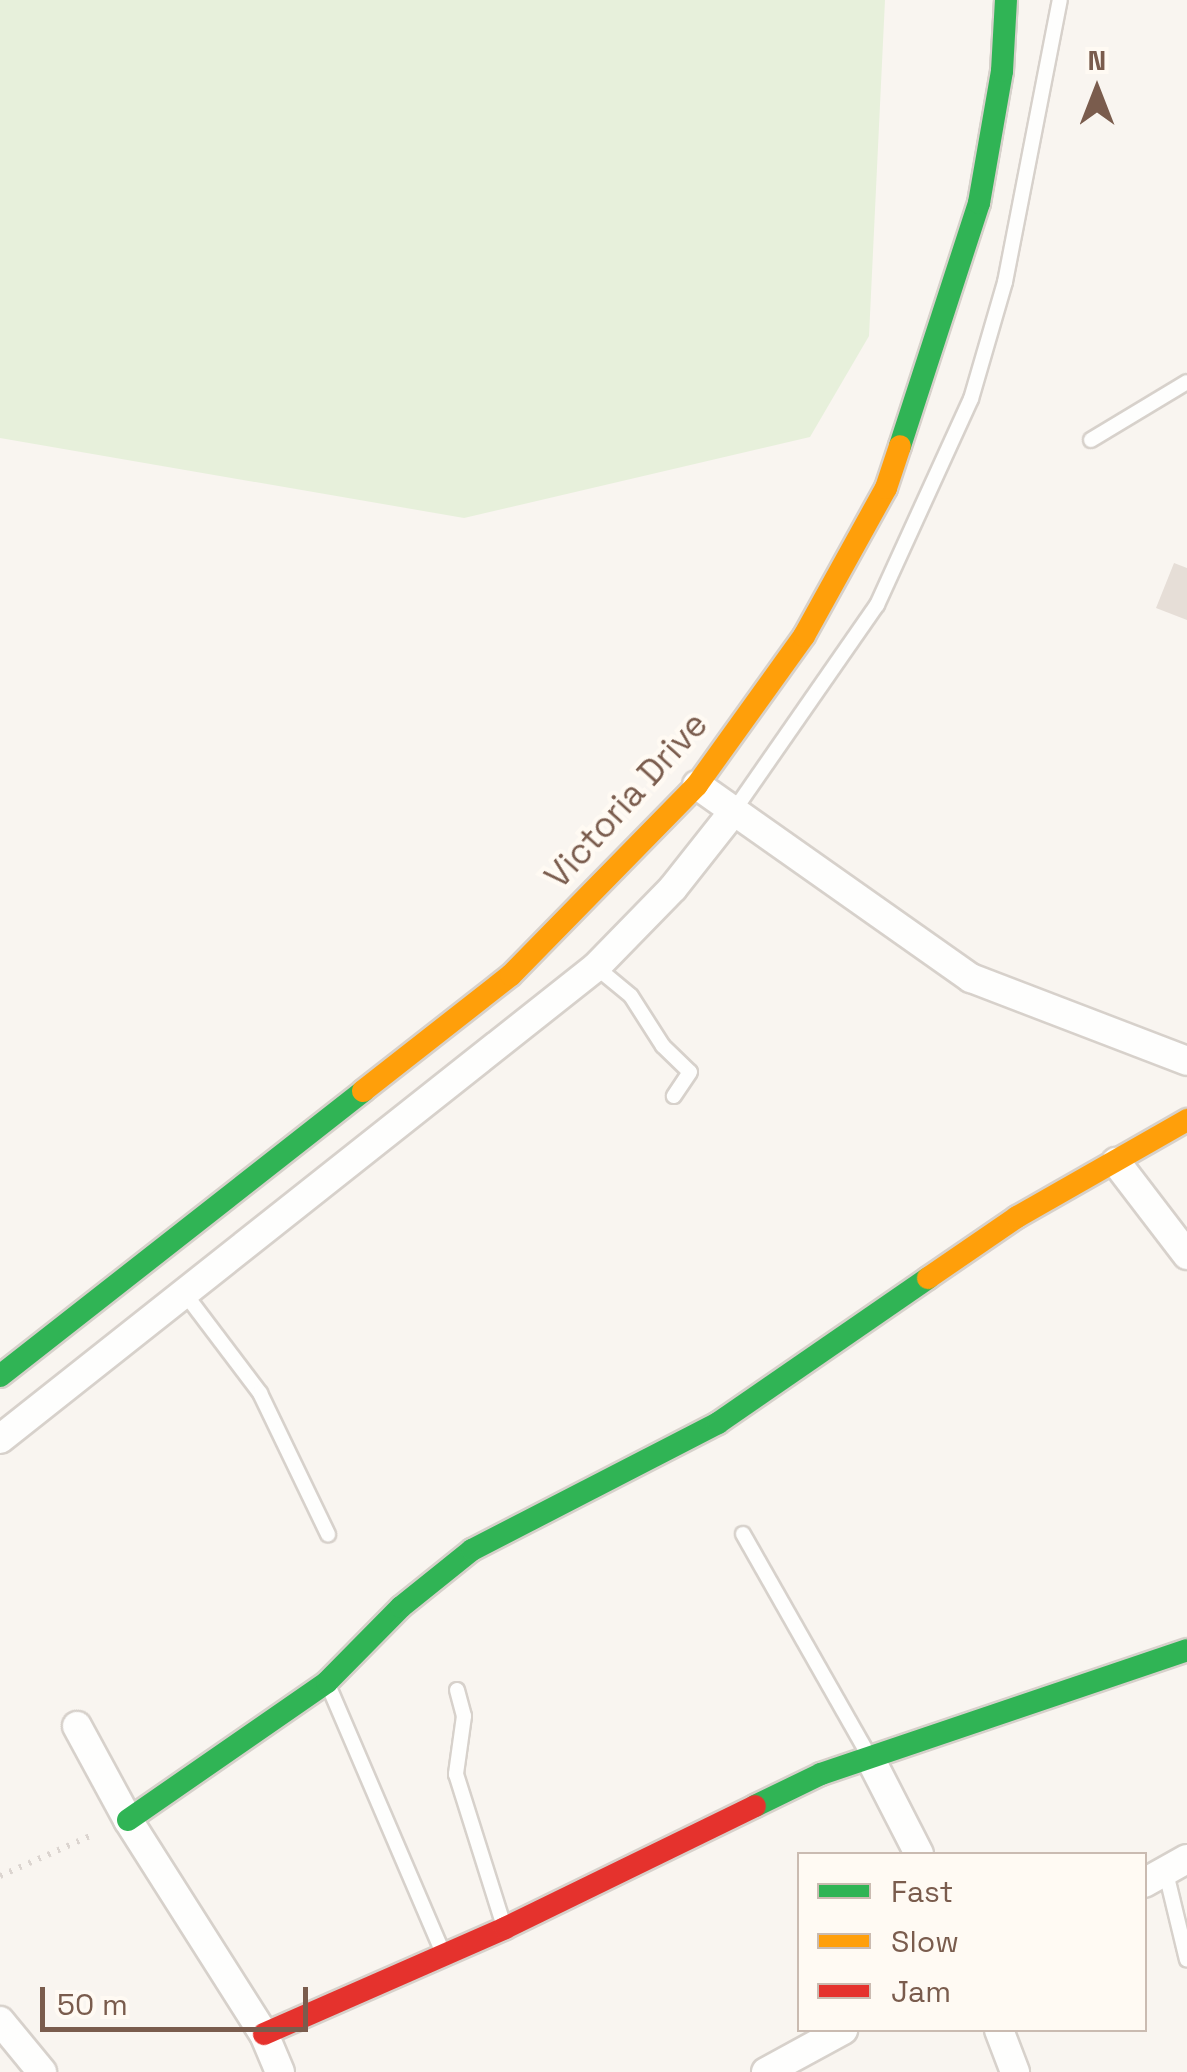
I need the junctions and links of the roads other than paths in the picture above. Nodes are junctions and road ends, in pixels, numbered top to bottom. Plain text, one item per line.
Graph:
1 (1006, 0) edge
2 (1060, 0) edge
3 (1187, 382) edge
4 (1091, 440) dead end
5 (697, 785) junction
6 (734, 812) junction
7 (596, 966) junction
8 (1187, 1061) edge
9 (674, 1096) dead end
10 (1187, 1120) edge
11 (1116, 1162) junction
12 (1187, 1255) edge
13 (186, 1295) junction
14 (0, 1376) edge
15 (0, 1439) edge
16 (328, 1534) dead end
17 (743, 1534) dead end
18 (1187, 1650) edge
19 (327, 1682) junction
20 (457, 1690) dead end
21 (77, 1726) dead end
22 (872, 1762) junction
23 (128, 1820) junction
24 (918, 1852) edge
25 (1166, 1872) edge
26 (504, 1928) junction
27 (442, 1951) junction
28 (1187, 1960) edge
29 (0, 2021) edge
30 (839, 2032) edge
31 (1000, 2032) edge
32 (264, 2034) junction
33 (42, 2072) edge
34 (280, 2072) edge
35 (766, 2072) edge
36 (1015, 2072) edge

1 - 5 street, Victoria Drive
2 - 6 lane
3 - 4 lane
5 - 6 street
5 - 14 street, Victoria Drive
6 - 7 street
6 - 8 street
7 - 9 lane
7 - 13 street
10 - 11 street
11 - 12 street
11 - 19 street
13 - 15 street
13 - 16 lane
17 - 22 lane
18 - 22 street
19 - 23 street
19 - 27 lane
20 - 26 lane
21 - 23 street
22 - 24 street
22 - 26 street
23 - 32 street
25 - 28 lane
26 - 27 street
27 - 32 street
29 - 33 street
30 - 35 street
31 - 36 street
32 - 34 street

